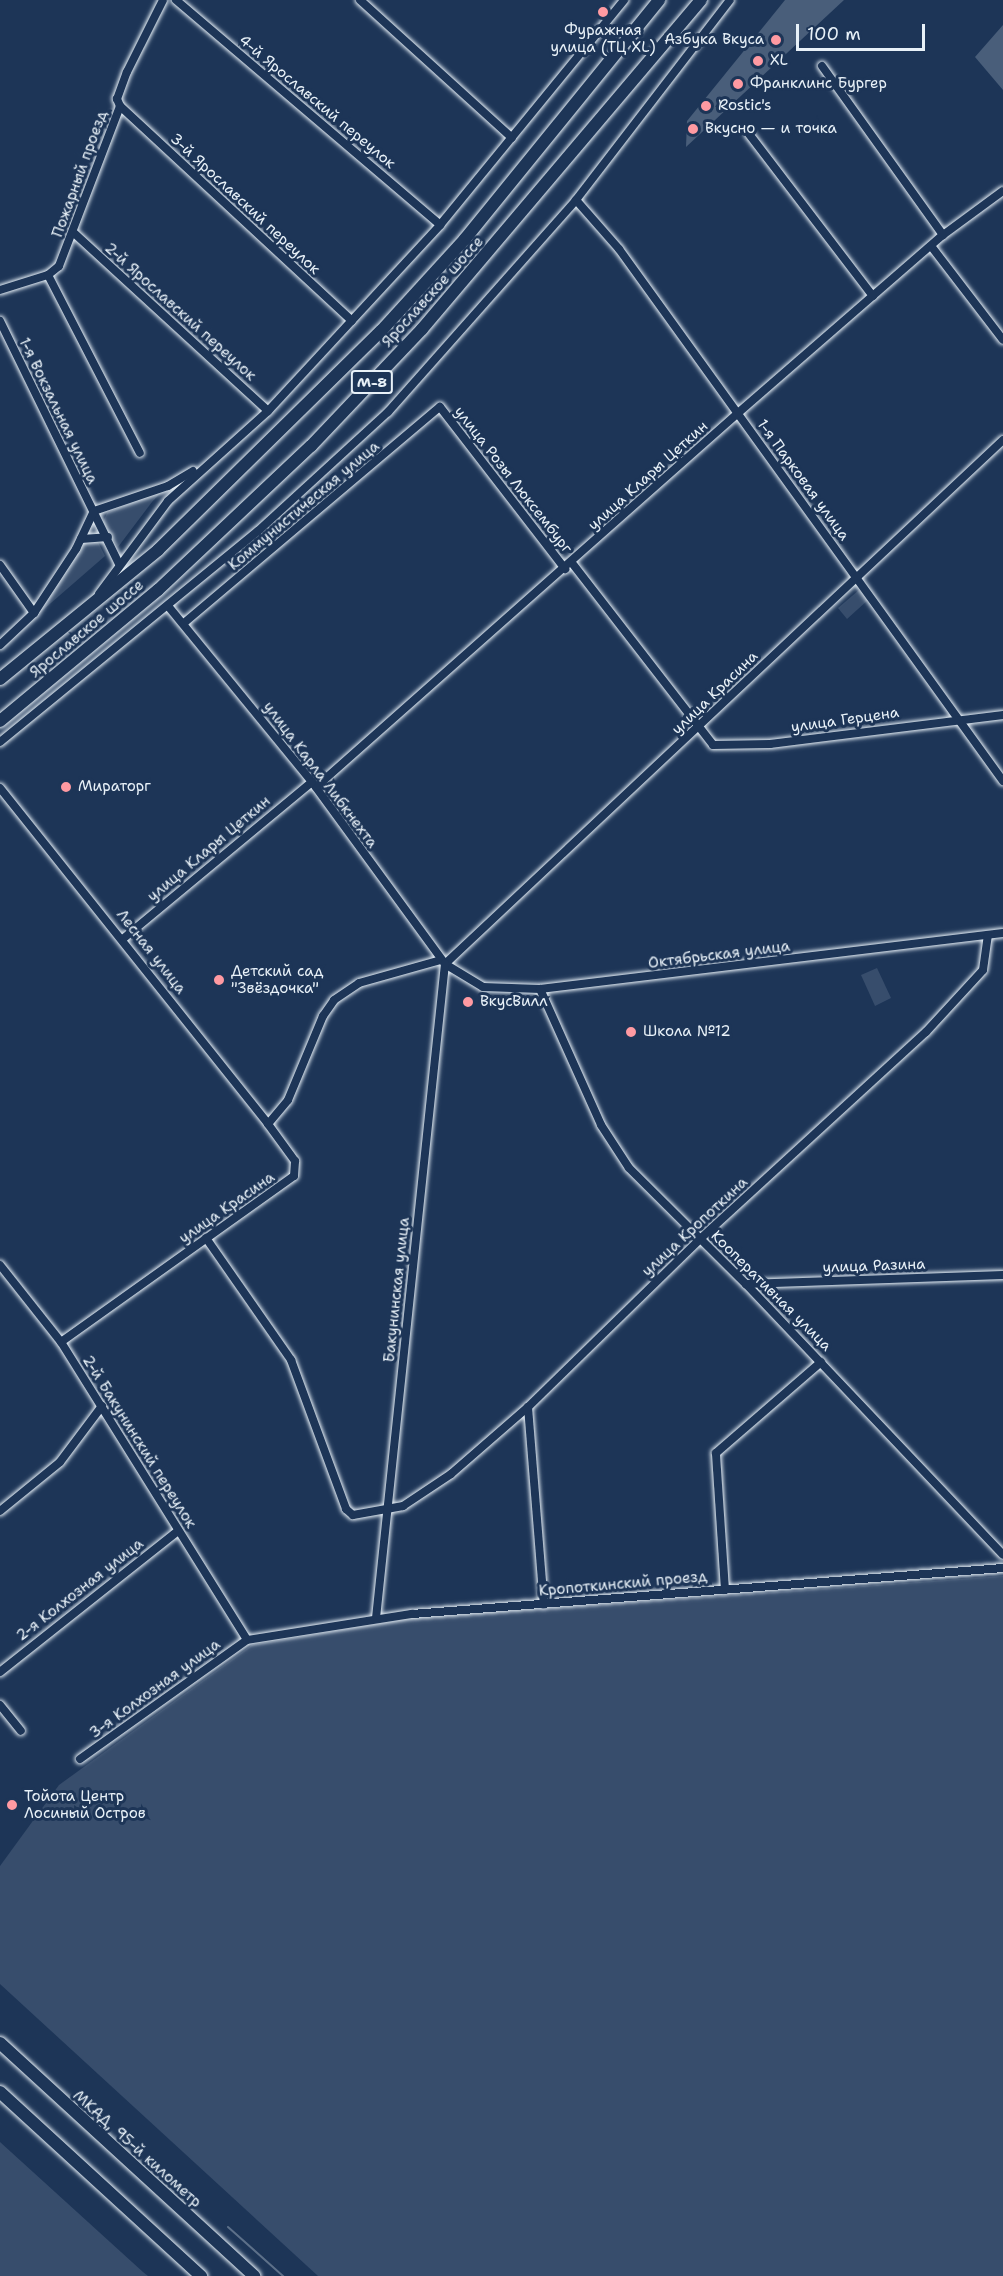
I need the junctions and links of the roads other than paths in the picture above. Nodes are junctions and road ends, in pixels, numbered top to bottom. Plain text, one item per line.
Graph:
1 (163, 0) edge
2 (176, 0) edge
3 (360, 0) edge
4 (624, 0) edge
5 (659, 0) edge
6 (701, 0) edge
7 (730, 0) edge
8 (822, 66) dead end
9 (120, 106) junction
10 (749, 134) dead end
11 (512, 138) junction
12 (1003, 191) edge
13 (576, 200) junction
14 (440, 225) junction
15 (74, 233) junction
16 (943, 235) junction
17 (931, 246) junction
18 (48, 275) junction
19 (0, 290) edge
20 (873, 296) junction
21 (0, 321) edge
22 (352, 321) junction
23 (1003, 340) edge
24 (440, 407) joint
25 (268, 411) junction
26 (738, 413) junction
27 (1003, 441) edge
28 (140, 453) dead end
29 (203, 466) junction
30 (94, 511) junction
31 (108, 537) junction
32 (81, 539) junction
33 (119, 564) junction
34 (0, 565) edge
35 (569, 566) junction
36 (857, 576) junction
37 (168, 606) junction
38 (91, 607) junction
39 (34, 613) junction
40 (184, 623) junction
41 (0, 645) edge
42 (0, 679) edge
43 (1003, 714) edge
44 (956, 719) junction
45 (0, 721) edge
46 (697, 730) junction
47 (0, 742) edge
48 (1003, 781) edge
49 (314, 784) junction
50 (0, 788) edge
51 (1003, 933) edge
52 (988, 935) junction
53 (124, 938) junction
54 (443, 962) junction
55 (540, 989) junction
56 (268, 1124) junction
57 (206, 1238) junction
58 (700, 1239) junction
59 (0, 1265) edge
60 (1003, 1275) edge
61 (746, 1284) junction
62 (61, 1342) junction
63 (821, 1362) junction
64 (102, 1406) junction
65 (528, 1407) junction
66 (387, 1510) junction
67 (0, 1511) edge
68 (178, 1531) junction
69 (1003, 1555) edge
70 (1003, 1568) edge
71 (725, 1590) junction
72 (544, 1604) junction
73 (376, 1618) junction
74 (247, 1640) junction
75 (0, 1672) edge
76 (0, 1705) edge
77 (21, 1731) dead end
78 (80, 1759) dead end
79 (0, 2043) edge
80 (0, 2092) edge
81 (201, 2276) edge
82 (254, 2276) edge

1 - 9 street, Пожарный проезд
2 - 14 street, 4-й Ярославский переулок
3 - 11 street
4 - 11 street
5 - 38 highway, Ярославское шоссе / М-8
6 - 45 highway, Ярославское шоссе / М-8
7 - 13 street
8 - 16 street
9 - 15 street, Пожарный проезд
9 - 22 street, 3-й Ярославский переулок
10 - 20 street
11 - 14 street
12 - 16 street, улица Клары Цеткин
13 - 26 street, 1-я Парковая улица
13 - 37 street
14 - 22 street
15 - 18 street, Пожарный проезд
15 - 25 street, 2-й Ярославский переулок
16 - 17 street, улица Клары Цеткин
17 - 20 street, улица Клары Цеткин
17 - 23 street
18 - 19 street
18 - 28 street
20 - 26 street, улица Клары Цеткин
21 - 30 street, 1-я Вокзальная улица
22 - 25 street
24 - 35 street, улица Розы Люксембург
24 - 40 street, Коммунистическая улица
25 - 29 street
26 - 35 street, улица Клары Цеткин
26 - 36 street, 1-я Парковая улица
27 - 36 street, улица Красина
29 - 30 street
29 - 33 street
30 - 31 street, 1-я Вокзальная улица
30 - 32 street
31 - 32 street
31 - 33 street, 1-я Вокзальная улица
32 - 39 street
33 - 38 street
34 - 39 street
35 - 46 street, улица Розы Люксембург
35 - 49 street, улица Клары Цеткин
36 - 44 street, 1-я Парковая улица
36 - 46 street, улица Красина
37 - 40 street, улица Карла Либкнехта
37 - 47 street
38 - 42 highway, Ярославское шоссе / М-8
39 - 41 street
40 - 49 street, улица Карла Либкнехта
43 - 44 street, улица Герцена
44 - 46 street, улица Герцена
44 - 48 street, 1-я Парковая улица
46 - 54 street, улица Красина
49 - 53 street, улица Клары Цеткин
49 - 54 street, улица Карла Либкнехта
50 - 53 street, Лесная улица
51 - 52 street, Октябрьская улица
52 - 55 street, Октябрьская улица
52 - 58 street, улица Кропоткина
53 - 56 street, Лесная улица
54 - 55 street, Октябрьская улица
54 - 56 street, улица Красина
54 - 66 street, Бакунинская улица
55 - 58 street, Кооперативная улица
56 - 57 street, улица Красина
57 - 62 street, улица Красина
57 - 66 street, улица Кропоткина
58 - 61 street, Кооперативная улица
58 - 65 street, улица Кропоткина
59 - 62 street, 2-й Бакунинский переулок
60 - 61 street, улица Разина
61 - 63 street, Кооперативная улица
62 - 64 street, 2-й Бакунинский переулок
63 - 69 street, Кооперативная улица
63 - 71 street
64 - 67 street
64 - 68 street, 2-й Бакунинский переулок
65 - 66 street, улица Кропоткина
65 - 72 street
66 - 73 street, Бакунинская улица
68 - 74 street, 2-й Бакунинский переулок
68 - 75 street, 2-я Колхозная улица
70 - 71 street, Кропоткинский проезд
71 - 72 street, Кропоткинский проезд
72 - 73 street, Кропоткинский проезд
73 - 74 street, Кропоткинский проезд
74 - 78 street, 3-я Колхозная улица
76 - 77 street
79 - 82 highway, МКАД, 95-й километр
80 - 81 highway

